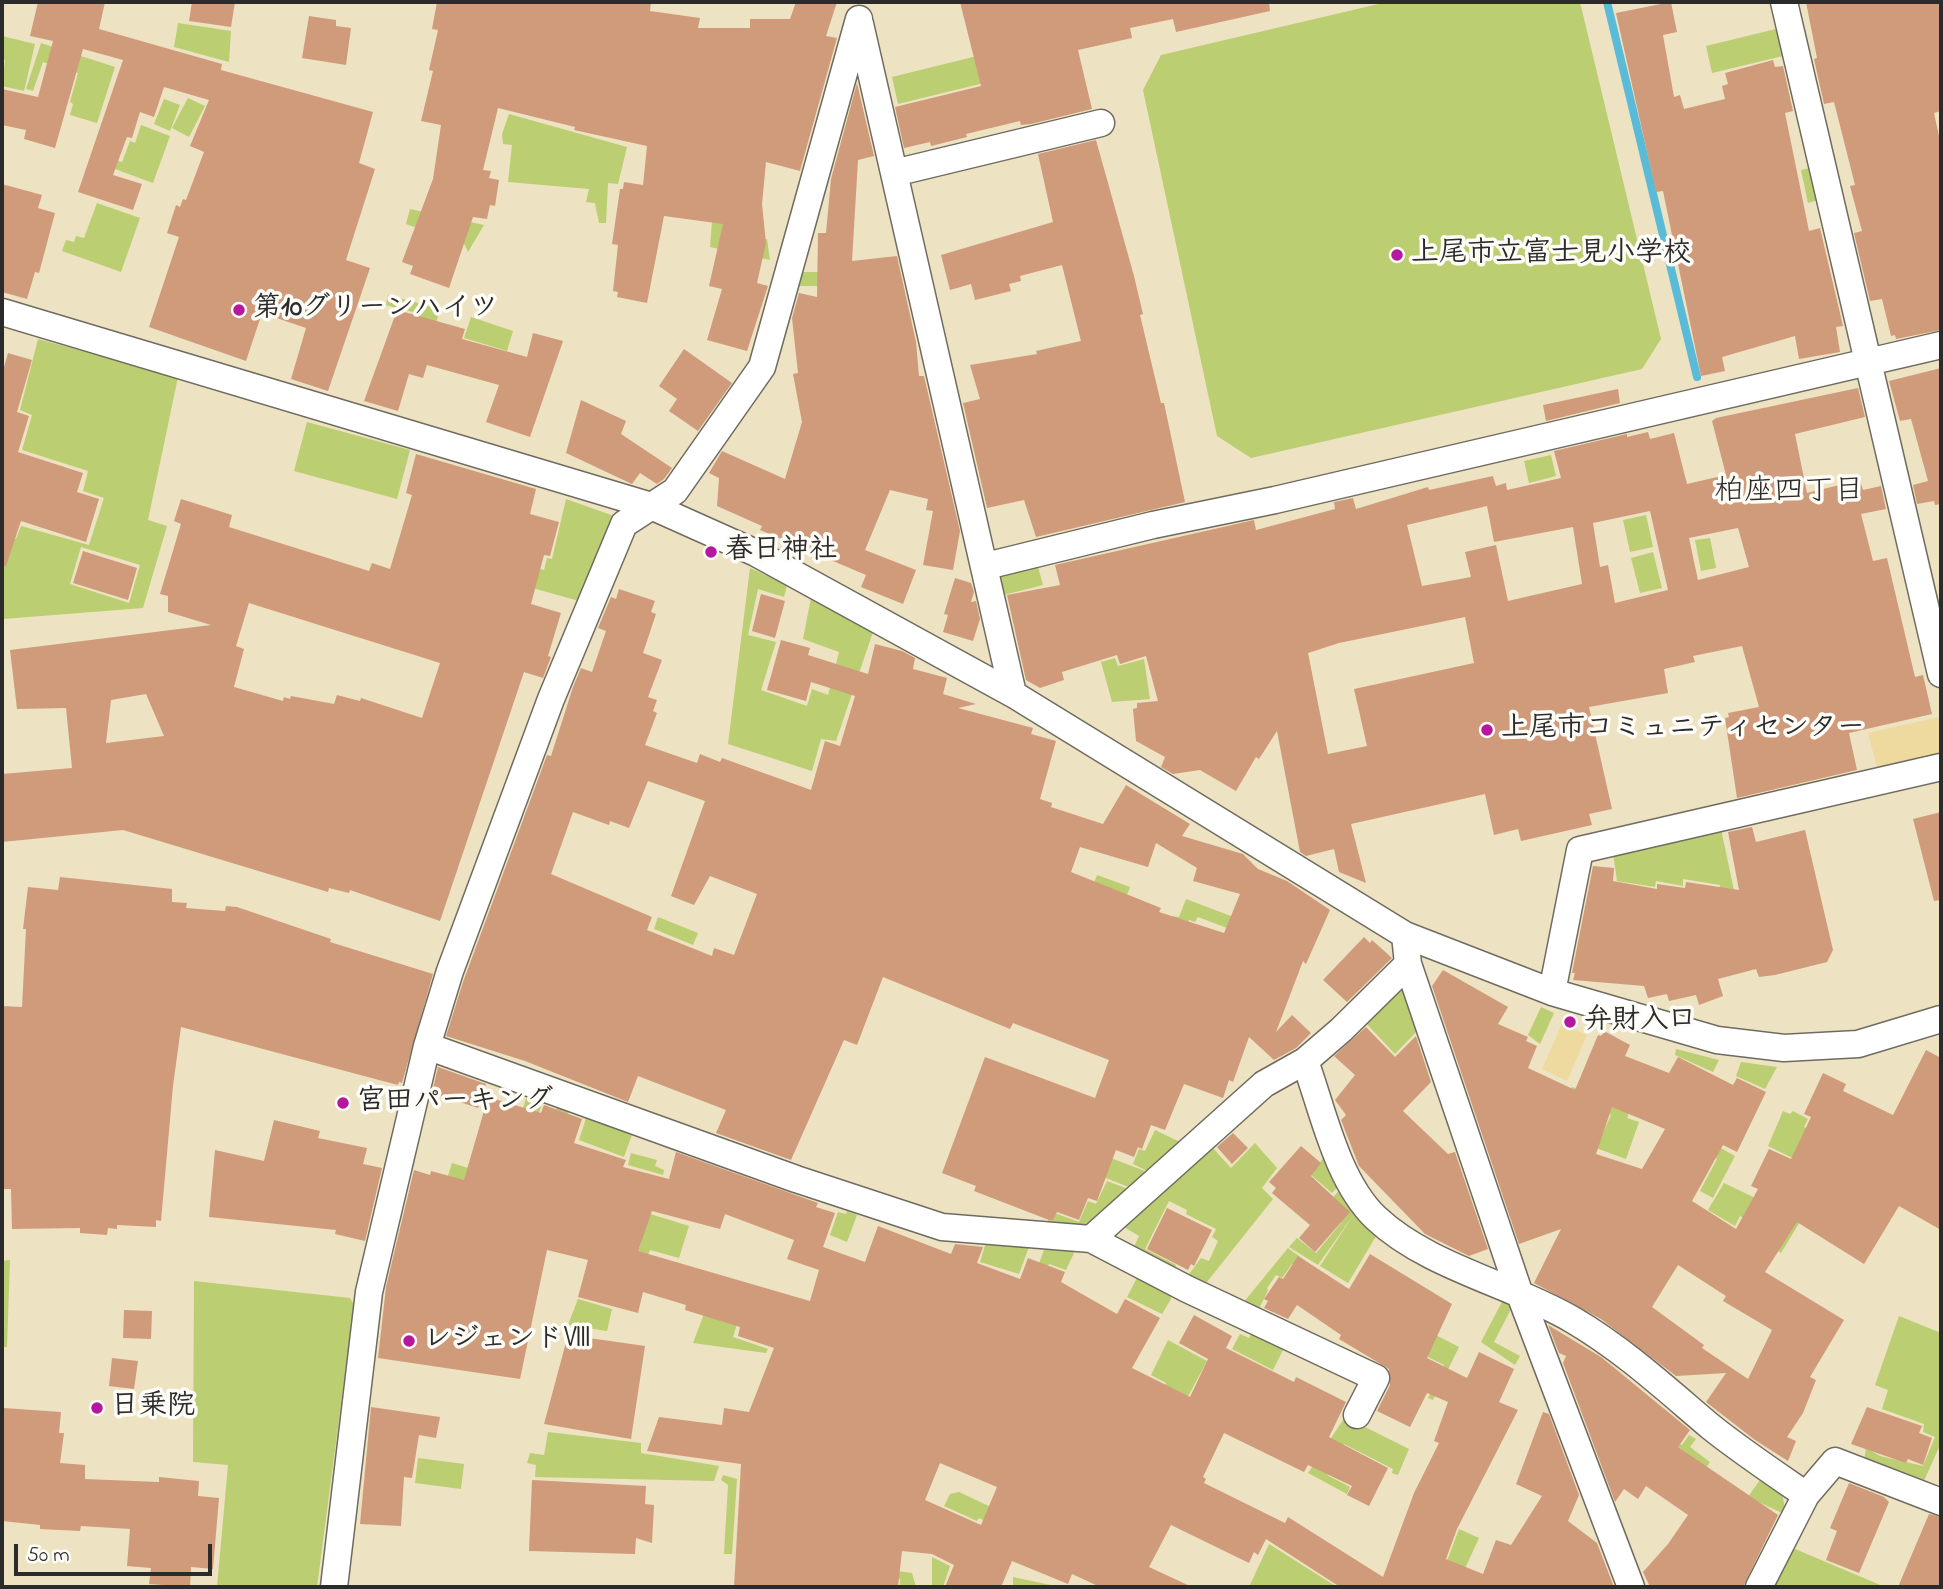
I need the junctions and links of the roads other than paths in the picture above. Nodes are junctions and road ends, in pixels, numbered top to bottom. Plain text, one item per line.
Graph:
1 (1784, 2) edge
2 (857, 10) edge
3 (1101, 123) dead end
4 (894, 173) junction
5 (2, 312) edge
6 (1941, 345) edge
7 (1868, 363) junction
8 (651, 506) junction
9 (986, 566) junction
10 (1941, 674) edge
11 (1013, 694) junction
12 (1941, 767) edge
13 (1405, 935) junction
14 (1408, 964) junction
15 (1552, 992) junction
16 (1941, 1019) edge
17 (427, 1046) junction
18 (1305, 1061) junction
19 (1091, 1239) junction
20 (1519, 1292) junction
21 (1357, 1415) dead end
22 (1805, 1495) junction
23 (1941, 1503) edge
24 (334, 1587) edge
25 (1631, 1587) edge
26 (1759, 1587) edge

1 - 7 street
2 - 4 street
2 - 8 street
3 - 4 street
4 - 9 street
5 - 8 street
6 - 7 street
7 - 9 street
7 - 10 street
8 - 11 street
8 - 17 street
9 - 11 street
11 - 13 street
12 - 15 street
13 - 14 street
13 - 15 street
14 - 18 street
14 - 20 street
15 - 16 street
17 - 19 street
17 - 24 street
18 - 19 street
18 - 20 street
19 - 21 street
20 - 22 street
20 - 25 street
22 - 23 street
22 - 26 street

